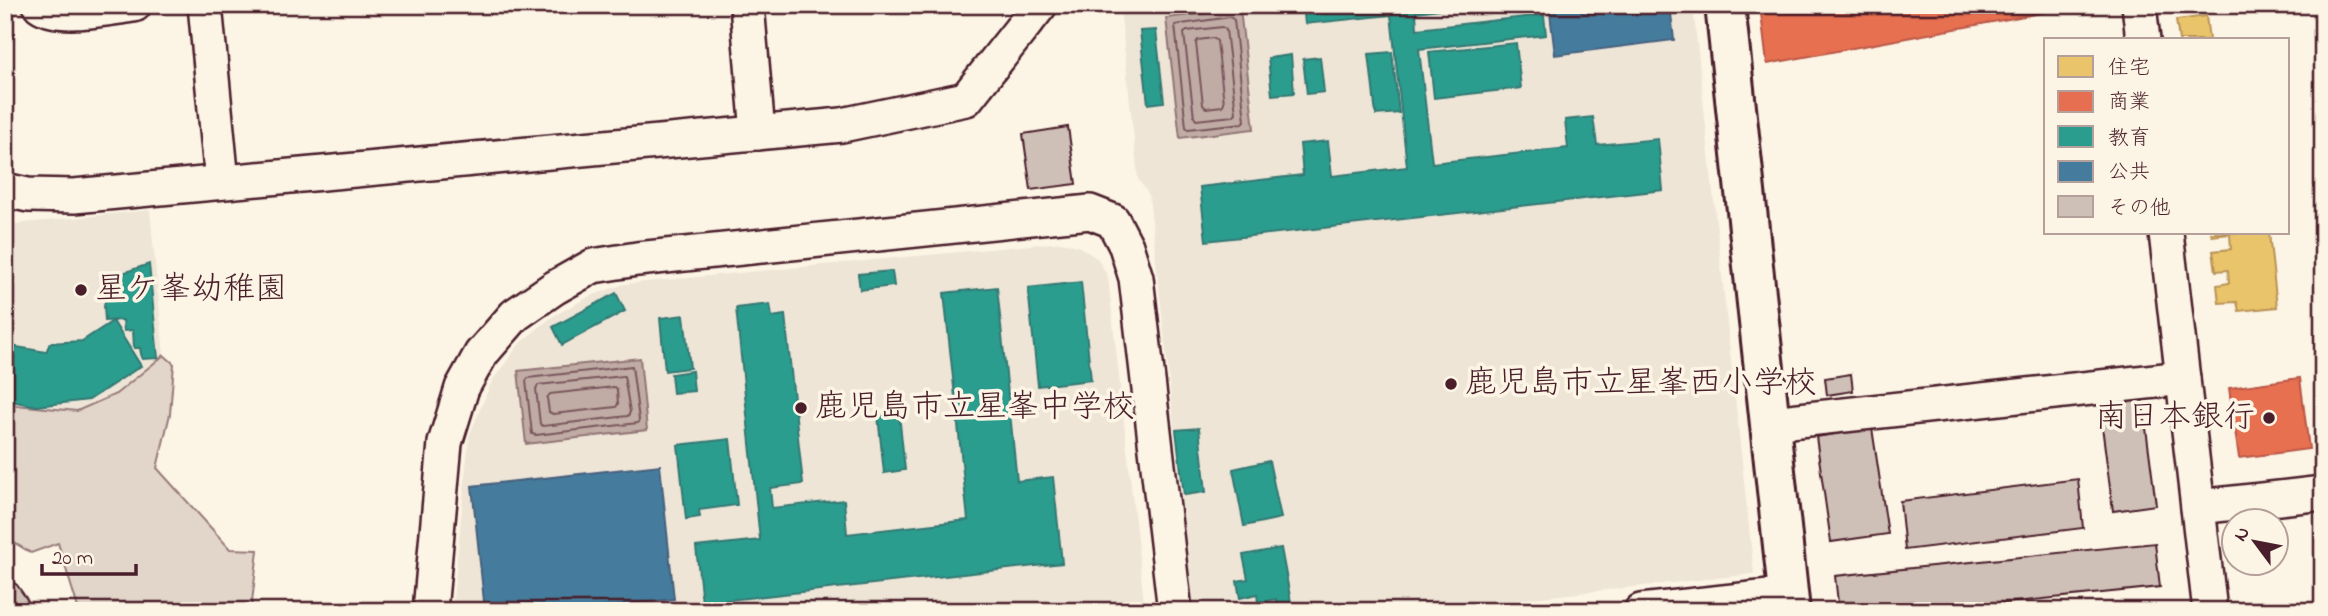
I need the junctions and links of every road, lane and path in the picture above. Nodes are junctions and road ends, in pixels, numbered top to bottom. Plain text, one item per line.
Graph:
1 (40, 5) edge
2 (134, 5) edge
3 (205, 5) edge
4 (747, 5) edge
5 (1040, 5) edge
6 (1726, 5) edge
7 (2139, 5) edge
8 (2143, 38) edge
9 (758, 133) junction
10 (222, 182) junction
11 (13, 195) edge
12 (2166, 234) edge
13 (2183, 378) junction
14 (1771, 423) junction
15 (2323, 493) edge
16 (2197, 507) junction
17 (1789, 603) edge
18 (430, 611) edge
19 (1175, 611) edge
20 (1640, 611) edge
21 (2210, 611) edge

1 - 2 street
3 - 10 street
4 - 9 street
5 - 9 street
6 - 14 street
7 - 8 street
9 - 10 street
10 - 11 street
12 - 13 street
13 - 14 street
13 - 16 street
14 - 17 street
15 - 16 street
16 - 21 street
17 - 20 street
18 - 19 street

